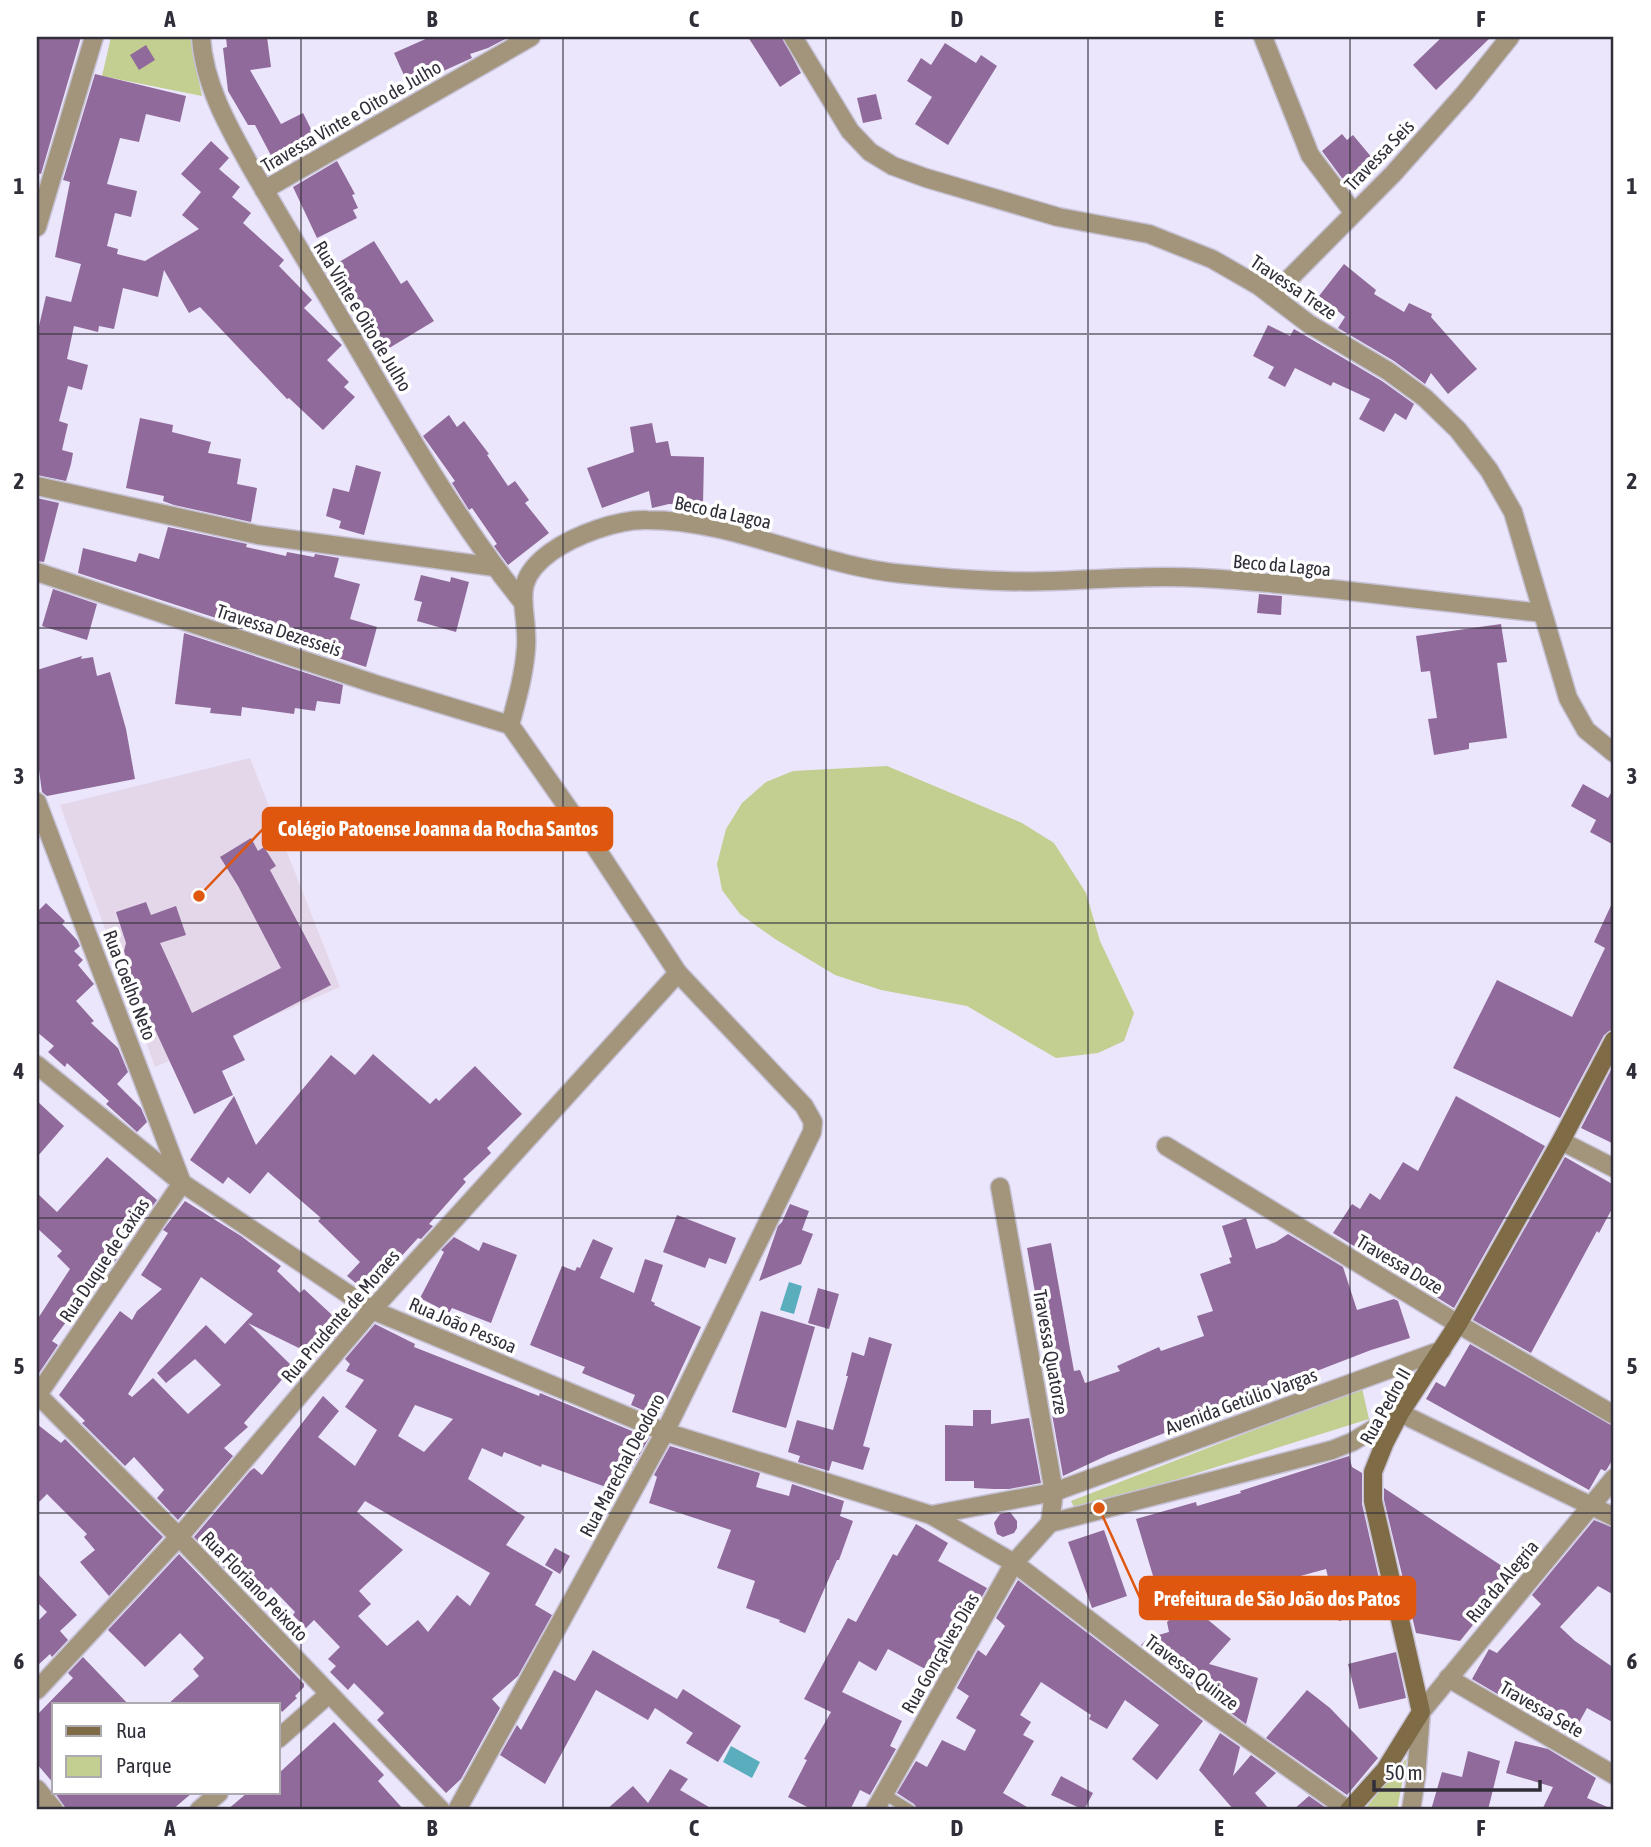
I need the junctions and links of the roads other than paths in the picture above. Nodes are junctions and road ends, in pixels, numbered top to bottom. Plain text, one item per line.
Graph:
1 (94, 37) edge
2 (201, 37) edge
3 (531, 37) edge
4 (793, 37) edge
5 (1263, 37) edge
6 (1510, 37) edge
7 (264, 190) junction
8 (1353, 212) junction
9 (37, 228) edge
10 (1272, 296) junction
11 (37, 486) edge
12 (495, 567) junction
13 (37, 572) edge
14 (521, 600) junction
15 (1542, 613) junction
16 (510, 724) junction
17 (1614, 753) edge
18 (37, 802) edge
19 (678, 973) junction
20 (1614, 1040) edge
21 (37, 1065) edge
22 (1561, 1141) junction
23 (1166, 1146) dead end
24 (1614, 1168) edge
25 (181, 1183) junction
26 (1000, 1187) dead end
27 (372, 1310) junction
28 (1458, 1324) junction
29 (1442, 1349) junction
30 (37, 1395) edge
31 (1400, 1413) junction
32 (1614, 1415) edge
33 (665, 1432) junction
34 (1614, 1478) edge
35 (1054, 1492) junction
36 (1593, 1505) junction
37 (931, 1515) junction
38 (1614, 1517) edge
39 (1050, 1523) junction
40 (179, 1537) junction
41 (1014, 1563) junction
42 (1448, 1678) junction
43 (37, 1690) edge
44 (329, 1694) junction
45 (1421, 1712) junction
46 (280, 1738) edge
47 (1614, 1775) edge
48 (37, 1789) edge
49 (218, 1794) edge
50 (879, 1802) edge
51 (54, 1810) edge
52 (199, 1810) edge
53 (441, 1810) edge
54 (457, 1810) edge
55 (911, 1810) edge
56 (1349, 1810) edge
57 (1411, 1810) edge

1 - 9 street
2 - 7 street, Rua Vinte e Oito de Julho
3 - 7 street, Travessa Vinte e Oito de Julho
4 - 10 street, Travessa Treze
5 - 8 street
6 - 8 street, Travessa Seis
7 - 12 street, Rua Vinte e Oito de Julho
8 - 10 street, Travessa Seis
10 - 15 street, Travessa Treze
11 - 12 street
12 - 14 street, Rua Vinte e Oito de Julho
13 - 16 street, Travessa Dezesseis
14 - 15 street, Beco da Lagoa
14 - 16 street
15 - 17 street, Travessa Treze
16 - 19 street
18 - 25 street, Rua Coelho Neto
19 - 27 street, Rua Prudente de Moraes
19 - 33 street, Rua Marechal Deodoro
20 - 22 street, Rua Pedro II
21 - 25 street, Rua João Pessoa
22 - 24 street
22 - 28 street, Rua Pedro II
23 - 28 street, Travessa Doze
25 - 27 street, Rua João Pessoa
25 - 30 street, Rua Duque de Caxias
26 - 35 street, Travessa Quatorze
27 - 33 street, Rua João Pessoa
27 - 40 street, Rua Prudente de Moraes
28 - 29 street, Rua Pedro II
28 - 32 street, Travessa Doze
29 - 31 street, Rua Pedro II
29 - 35 street, Avenida Getúlio Vargas
30 - 40 street, Rua Floriano Peixoto
31 - 36 street
31 - 39 street
31 - 45 street, Rua Pedro II
33 - 37 street, Rua João Pessoa
33 - 54 street, Rua Marechal Deodoro
34 - 36 street, Rua da Alegria
35 - 37 street, Rua João Pessoa
35 - 39 street, Travessa Quatorze
36 - 38 street
36 - 42 street, Rua da Alegria
37 - 41 street, Rua João Pessoa
39 - 41 street, Rua Gonçalves Dias
40 - 43 street, Rua Prudente de Moraes
40 - 44 street, Rua Floriano Peixoto
41 - 50 street, Rua Gonçalves Dias
41 - 56 street, Travessa Quinze
42 - 45 street, Rua da Alegria
42 - 47 street, Travessa Sete
44 - 46 street
44 - 53 street, Rua Floriano Peixoto
45 - 56 street
45 - 57 street
48 - 51 street
49 - 52 street
50 - 55 lane

